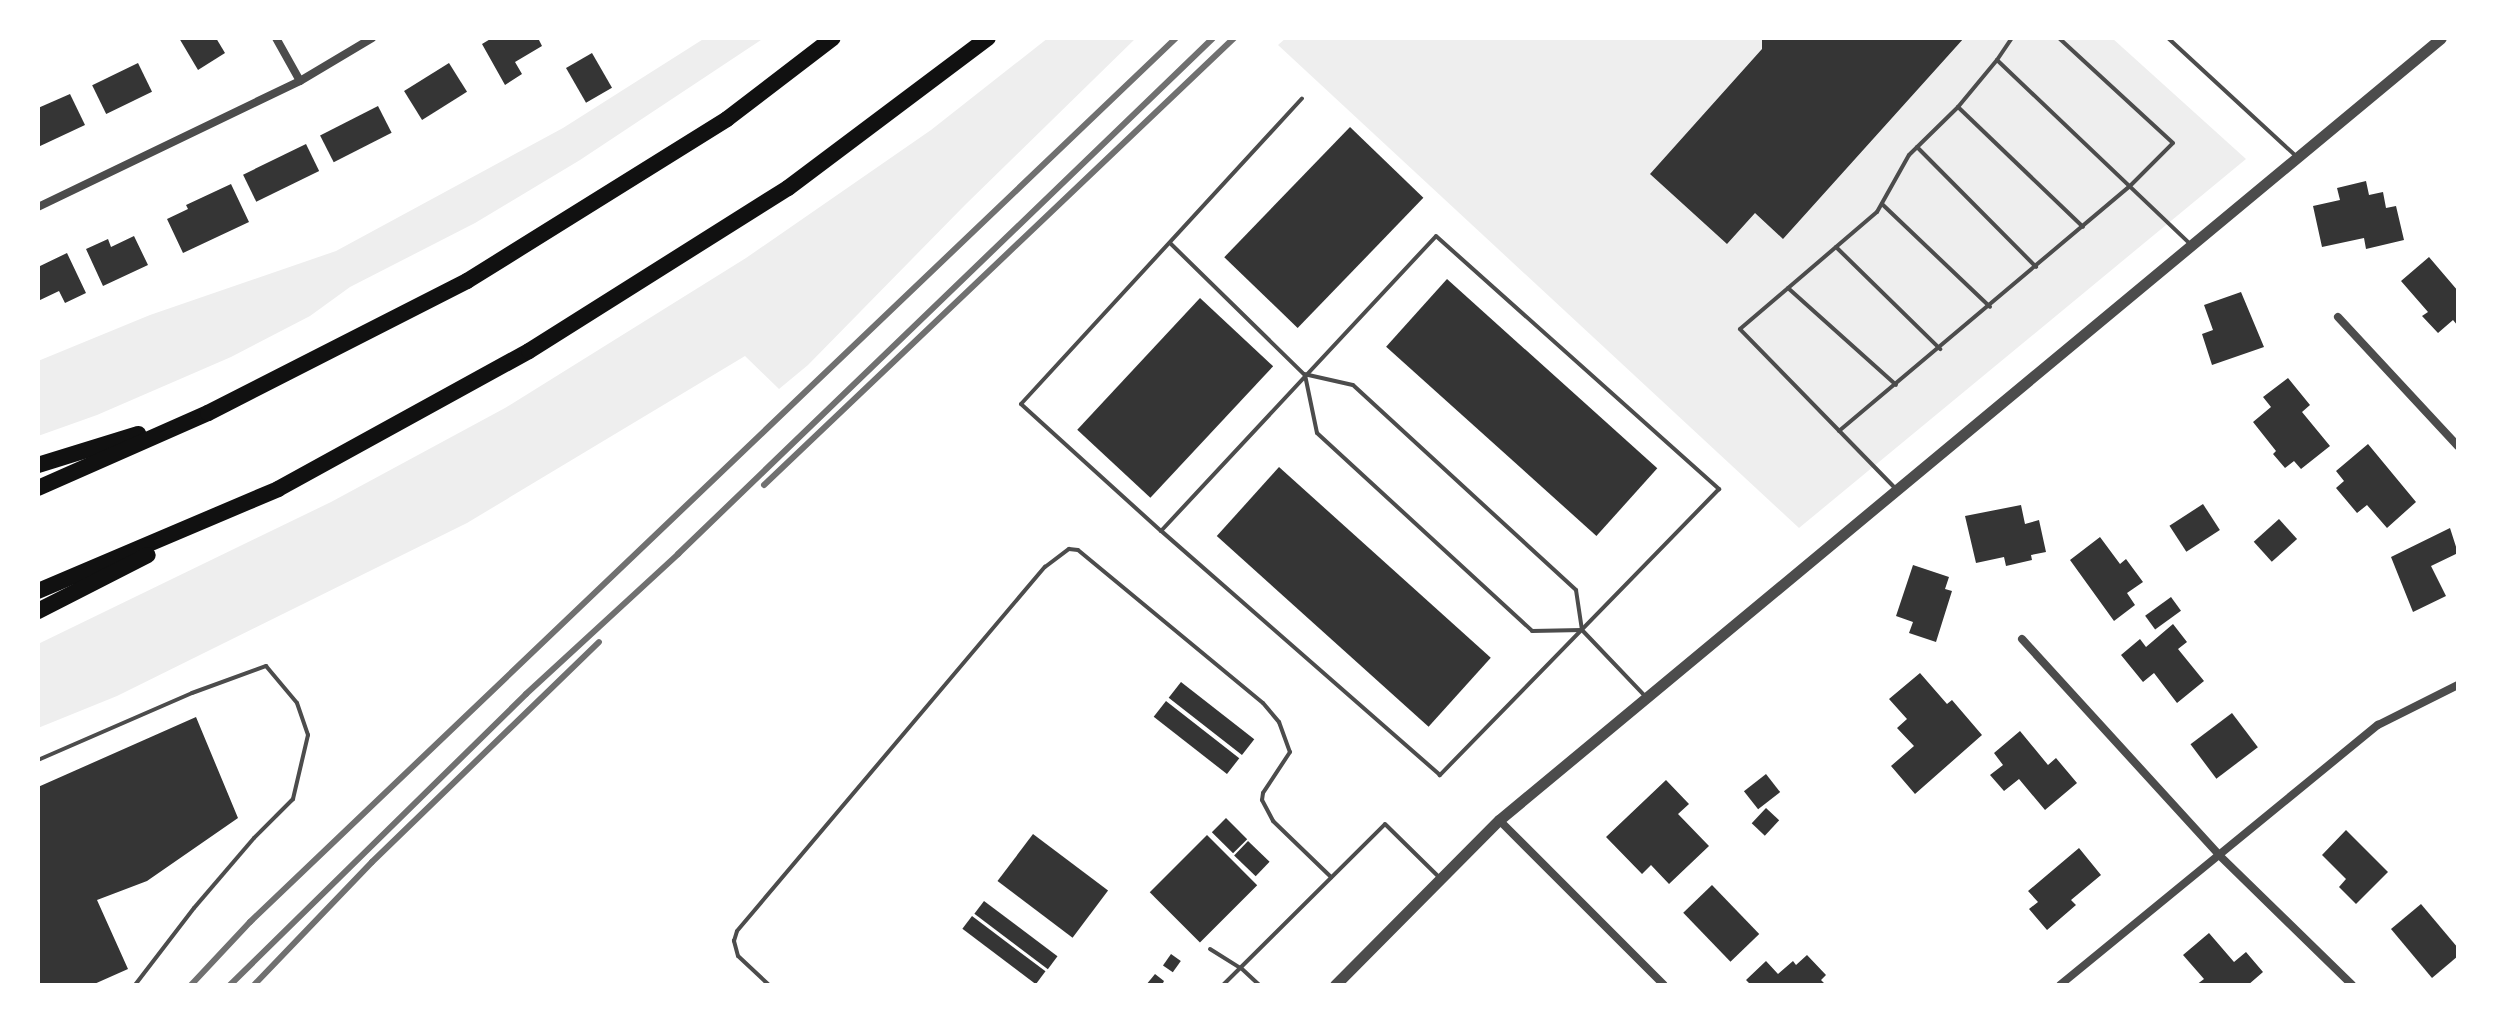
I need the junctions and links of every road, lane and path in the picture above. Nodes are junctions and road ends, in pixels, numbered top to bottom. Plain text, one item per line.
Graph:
1 (276, 38) edge
2 (372, 38) edge
3 (833, 38) edge
4 (988, 38) edge
5 (2012, 38) edge
6 (2059, 38) edge
7 (2168, 38) edge
8 (2441, 38) edge
9 (1997, 60) junction
10 (300, 81) junction
11 (1302, 98) dead end
12 (1958, 107) junction
13 (1917, 147) junction
14 (2297, 157) junction
15 (2129, 187) junction
16 (1882, 204) junction
17 (38, 207) edge
18 (2083, 227) junction
19 (1169, 243) junction
20 (2191, 245) junction
21 (1835, 247) junction
22 (2036, 267) junction
23 (1788, 288) junction
24 (1990, 307) junction
25 (2338, 317) dead end
26 (1940, 349) junction
27 (1304, 374) junction
28 (1896, 385) junction
29 (208, 413) junction
30 (1839, 431) junction
31 (2458, 446) edge
32 (38, 465) edge
33 (38, 488) edge
34 (278, 489) junction
35 (1897, 489) junction
36 (1161, 531) junction
37 (38, 591) edge
38 (38, 611) edge
39 (1582, 630) junction
40 (2022, 639) dead end
41 (2458, 685) edge
42 (1646, 697) junction
43 (38, 760) edge
44 (1499, 820) junction
45 (2219, 855) junction
46 (1331, 877) junction
47 (1441, 879) junction
48 (1210, 949) dead end
49 (1241, 968) junction
50 (135, 985) edge
51 (769, 985) edge
52 (1223, 985) edge
53 (1259, 985) edge
54 (1335, 985) edge
55 (1664, 985) edge
56 (2060, 985) edge
57 (2352, 985) edge

1 - 10 street
2 - 10 street
3 - 29 highway
4 - 34 highway
5 - 9 lane
6 - 15 lane
7 - 14 lane
8 - 14 street
9 - 12 lane
9 - 15 lane
10 - 17 street
11 - 19 lane
12 - 13 lane
12 - 18 lane
13 - 16 lane
13 - 22 lane
14 - 20 street
15 - 18 lane
15 - 20 lane
16 - 21 lane
16 - 24 lane
18 - 22 lane
19 - 27 lane
19 - 36 lane
20 - 35 street
21 - 23 lane
21 - 26 lane
22 - 24 lane
23 - 28 lane
23 - 30 lane
24 - 26 lane
25 - 31 street
26 - 28 lane
27 - 36 lane
27 - 39 lane
27 - 39 lane
27 - 39 lane
28 - 30 lane
29 - 32 highway
29 - 33 highway
30 - 35 lane
34 - 37 highway
34 - 38 highway
35 - 42 street
36 - 39 lane
39 - 42 lane
40 - 45 street
41 - 45 street
42 - 44 street
43 - 50 lane
44 - 47 street
44 - 55 street
45 - 56 street
45 - 57 street
46 - 47 lane
46 - 49 lane
46 - 51 lane
47 - 54 street
48 - 49 lane
49 - 52 lane
49 - 53 lane

